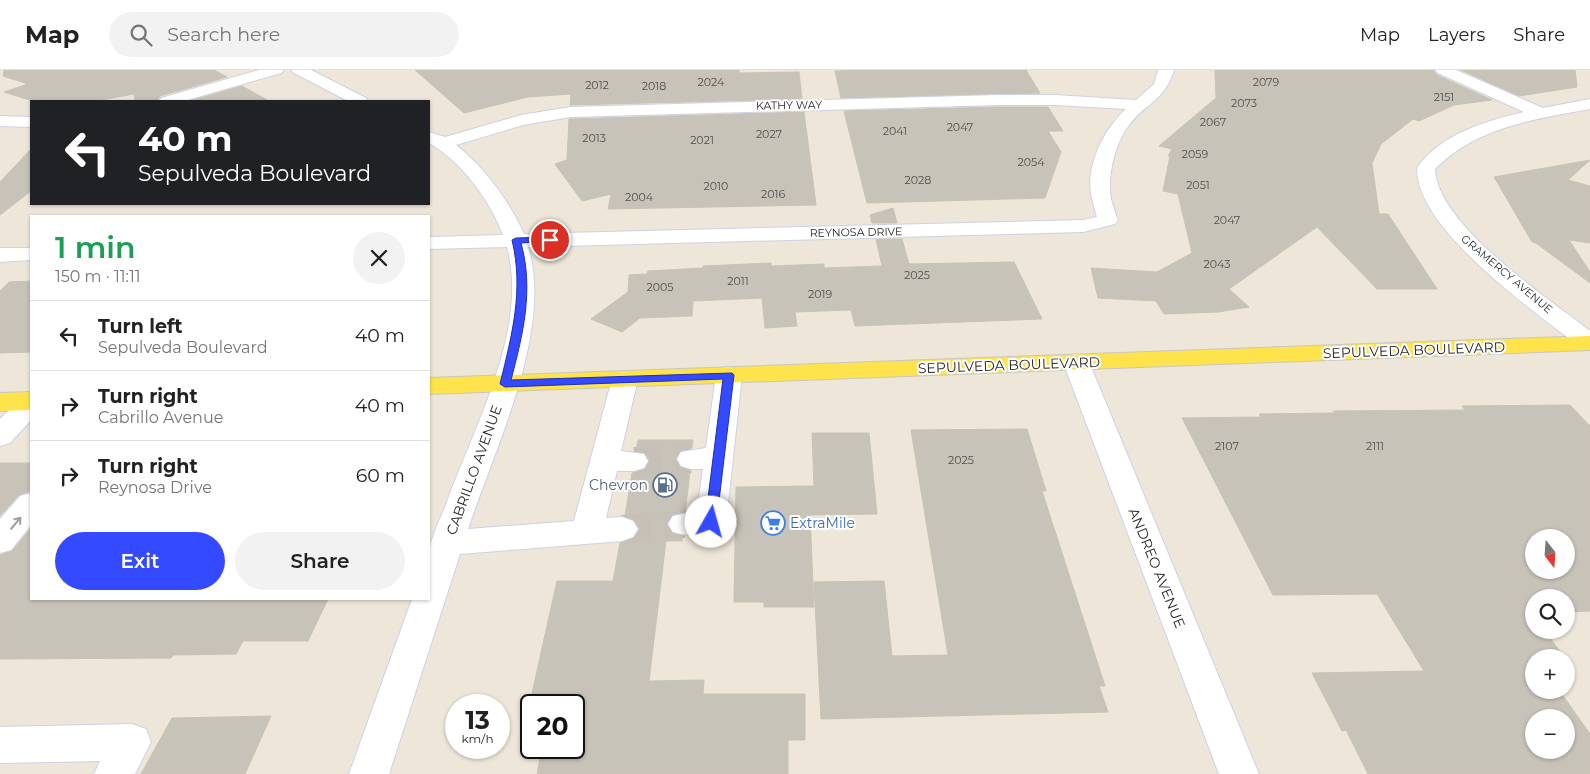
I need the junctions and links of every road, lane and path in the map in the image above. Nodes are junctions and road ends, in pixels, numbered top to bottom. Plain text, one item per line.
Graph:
1 (276, 70) edge
2 (300, 70) edge
3 (1166, 70) edge
4 (1443, 70) edge
5 (171, 100) edge
6 (358, 100) edge
7 (1590, 104) edge
8 (1138, 105) junction
9 (1541, 113) junction
10 (0, 121) edge
11 (30, 122) edge
12 (436, 139) edge
13 (516, 240) junction
14 (430, 243) edge
15 (30, 254) edge
16 (0, 255) edge
17 (1590, 343) edge
18 (1076, 362) junction
19 (729, 375) junction
20 (625, 379) junction
21 (505, 384) junction
22 (430, 386) edge
23 (0, 402) edge
24 (30, 403) edge
25 (30, 404) edge
26 (0, 436) edge
27 (691, 458) tunnel mouth
28 (719, 458) junction
29 (634, 460) tunnel mouth
30 (604, 461) junction
31 (30, 505) edge
32 (684, 524) tunnel mouth
33 (622, 529) tunnel mouth
34 (587, 532) junction
35 (0, 541) edge
36 (448, 542) junction
37 (430, 596) edge
38 (429, 600) edge
39 (0, 745) edge
40 (114, 774) edge
41 (369, 774) edge
42 (1239, 774) edge

1 - 5 street
2 - 6 street
3 - 8 street, REYNOSA DRIVE
4 - 9 street
7 - 9 street, GRAMERCY AVENUE
8 - 12 street, KATHY WAY
8 - 13 street, REYNOSA DRIVE
9 - 17 street, GRAMERCY AVENUE
10 - 11 street
12 - 13 street, CABRILLO AVENUE
13 - 14 street, REYNOSA DRIVE
13 - 21 street, CABRILLO AVENUE
15 - 16 street
17 - 18 main road, SEPULVEDA BOULEVARD
18 - 19 main road, SEPULVEDA BOULEVARD
18 - 42 street, ANDREO AVENUE
19 - 20 main road, SEPULVEDA BOULEVARD
19 - 28 street
20 - 21 main road, SEPULVEDA BOULEVARD
20 - 30 street
21 - 22 main road, SEPULVEDA BOULEVARD
21 - 36 street, CABRILLO AVENUE
23 - 24 main road
25 - 26 street
27 - 28 street
28 - 32 street
29 - 30 street
30 - 34 street
35 -> 31 street
33 - 34 street
34 - 36 street
36 - 37 street, CABRILLO AVENUE
38 - 41 street, CABRILLO AVENUE
39 - 40 street

